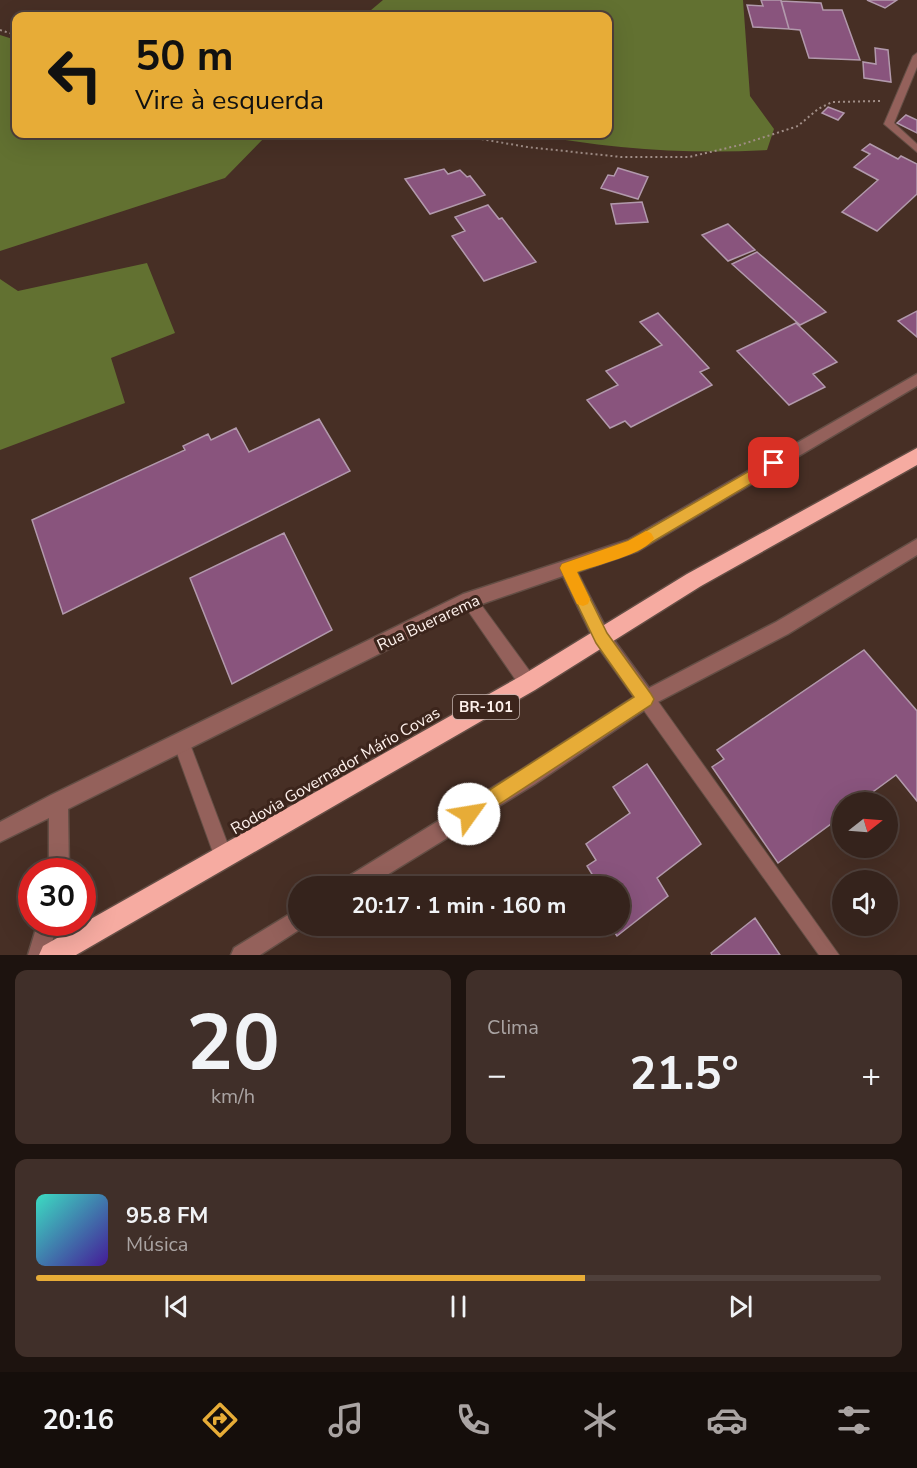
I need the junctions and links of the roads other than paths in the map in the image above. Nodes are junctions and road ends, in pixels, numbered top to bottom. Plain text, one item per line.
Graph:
1 (917, 56) edge
2 (917, 149) edge
3 (917, 379) edge
4 (917, 456) edge
5 (917, 546) edge
6 (567, 568) junction
7 (469, 600) junction
8 (602, 638) junction
9 (528, 683) junction
10 (646, 699) junction
11 (181, 742) junction
12 (58, 802) junction
13 (0, 832) edge
14 (59, 858) edge
15 (224, 858) junction
16 (367, 876) edge
17 (288, 925) edge
18 (44, 936) edge
19 (38, 955) edge
20 (52, 955) edge
21 (241, 955) edge
22 (830, 955) edge

1 - 2 lane
3 - 6 street, Rua Buerarema
4 - 8 highway, Rodovia Governador Mário Covas / BR-101
5 - 10 street
6 - 7 street, Rua Buerarema
6 - 8 street
7 - 9 lane
7 - 11 street, Rua Buerarema
8 - 9 highway, Rodovia Governador Mário Covas / BR-101
8 - 10 street
9 - 15 highway, Rodovia Governador Mário Covas / BR-101
10 - 16 street
10 - 22 lane
11 - 12 street, Rua Buerarema
11 - 15 lane
12 - 13 street, Rua Buerarema
12 - 14 street
15 - 20 highway, Rodovia Governador Mário Covas / BR-101
17 - 21 street
18 - 19 street

